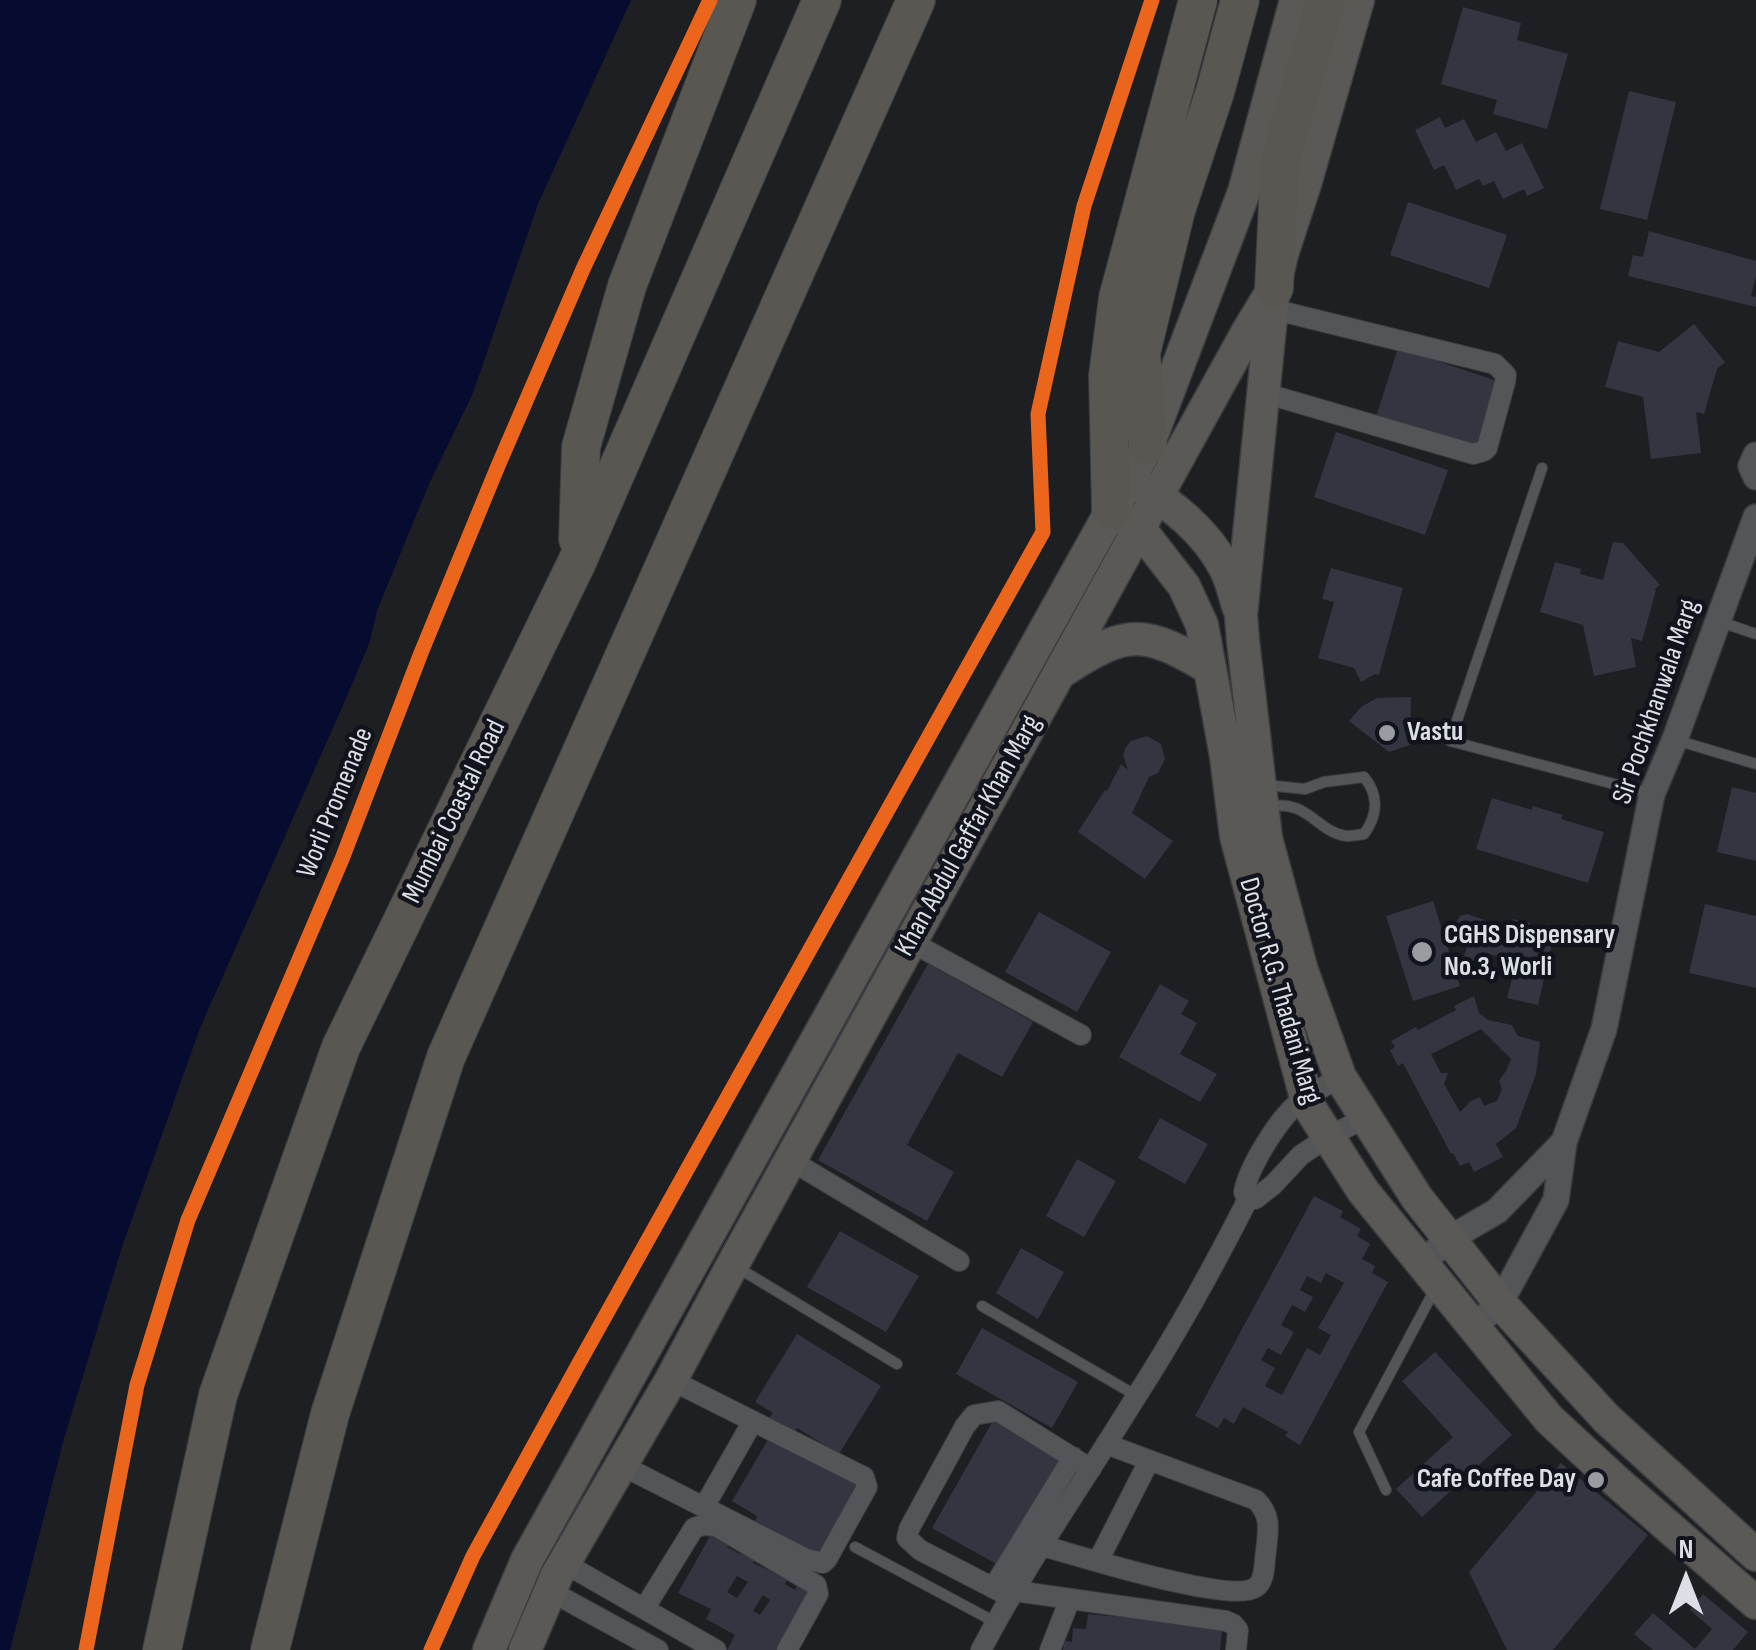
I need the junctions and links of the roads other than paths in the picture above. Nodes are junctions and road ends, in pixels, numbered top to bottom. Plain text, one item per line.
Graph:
1 (736, 0) edge
2 (822, 0) edge
3 (916, 0) edge
4 (1198, 0) edge
5 (1240, 0) edge
6 (1296, 0) edge
7 (1326, 0) edge
8 (1358, 0) edge
9 (1273, 298) junction
10 (1264, 394) junction
11 (1148, 445) junction
12 (1756, 455) edge
13 (1542, 468) dead end
14 (1756, 477) edge
15 (1134, 503) junction
16 (1756, 517) edge
17 (577, 562) junction
18 (1241, 614) junction
19 (1717, 621) junction
20 (1756, 634) edge
21 (1210, 668) junction
22 (1059, 673) junction
23 (1675, 740) junction
24 (1756, 764) edge
25 (1652, 794) junction
26 (1260, 796) junction
27 (1272, 919) junction
28 (911, 942) junction
29 (1080, 1034) dead end
30 (1340, 1078) junction
31 (1306, 1098) junction
32 (1365, 1118) junction
33 (1328, 1137) junction
34 (1564, 1142) junction
35 (790, 1160) junction
36 (1248, 1199) junction
37 (1449, 1239) junction
38 (959, 1260) dead end
39 (732, 1264) junction
40 (1430, 1274) junction
41 (1500, 1303) junction
42 (982, 1306) dead end
43 (1473, 1327) junction
44 (897, 1364) dead end
45 (671, 1380) junction
46 (1137, 1396) junction
47 (753, 1421) junction
48 (1106, 1444) junction
49 (1073, 1456) junction
50 (1148, 1461) junction
51 (620, 1465) junction
52 (1091, 1468) junction
53 (1386, 1490) dead end
54 (704, 1506) junction
55 (1043, 1546) junction
56 (855, 1548) dead end
57 (1756, 1556) edge
58 (1098, 1561) junction
59 (557, 1577) junction
60 (1006, 1592) junction
61 (1070, 1599) junction
62 (1756, 1603) edge
63 (644, 1609) junction
64 (996, 1622) junction
65 (162, 1650) edge
66 (270, 1650) edge
67 (489, 1650) edge
68 (525, 1650) edge
69 (658, 1650) edge
70 (716, 1650) edge
71 (787, 1650) edge
72 (981, 1650) edge
73 (1050, 1650) edge
74 (1236, 1650) edge

1 - 17 highway
2 - 17 highway, Mumbai Coastal Road
3 - 66 highway
4 - 15 highway
5 - 11 highway
6 - 11 main road, Khan Abdul Gaffar Khan Marg
7 - 9 highway
8 - 9 main road, Khan Abdul Gaffar Khan Marg
9 - 10 main road
9 - 10 street
9 - 15 main road, Khan Abdul Gaffar Khan Marg
10 - 18 main road
11 - 15 main road, Khan Abdul Gaffar Khan Marg
12 - 14 street
13 - 25 lane
15 - 18 main road
15 - 21 main road, Doctor R.G. Thadani Marg
15 - 22 main road, Khan Abdul Gaffar Khan Marg
15 - 67 main road, Khan Abdul Gaffar Khan Marg
16 - 19 street, Sir Pochkhanwala Marg
17 - 65 highway, Mumbai Coastal Road
18 - 26 main road, Doctor R.G. Thadani Marg
19 - 20 lane
19 - 23 street, Sir Pochkhanwala Marg
21 - 22 main road
21 - 27 main road, Doctor R.G. Thadani Marg
22 - 28 main road, Khan Abdul Gaffar Khan Marg
23 - 24 lane
23 - 25 street, Sir Pochkhanwala Marg
25 - 34 street, Sir Pochkhanwala Marg
26 - 26 lane
26 - 27 main road, Doctor R.G. Thadani Marg
27 - 30 main road, Doctor R.G. Thadani Marg
27 - 31 main road, Doctor R.G. Thadani Marg
28 - 29 street
28 - 35 main road, Khan Abdul Gaffar Khan Marg
30 - 31 street
30 - 32 main road, Doctor R.G. Thadani Marg
31 - 33 main road, Doctor R.G. Thadani Marg
31 - 36 street
32 - 33 street
32 - 37 main road, Doctor R.G. Thadani Marg
33 - 36 street
33 - 40 main road, Doctor R.G. Thadani Marg
34 - 37 street, Sir Pochkhanwala Marg
34 - 41 street, Sir Pochkhanwala Marg
35 - 38 street
35 - 39 main road, Khan Abdul Gaffar Khan Marg
36 - 46 street
37 - 40 street, Sir Pochkhanwala Marg
37 - 41 main road, Doctor R.G. Thadani Marg
39 - 44 lane
39 - 45 main road, Khan Abdul Gaffar Khan Marg
40 - 43 main road, Doctor R.G. Thadani Marg
40 - 53 lane
41 - 43 street, Sir Pochkhanwala Marg
41 - 57 main road, Doctor R.G. Thadani Marg
42 - 46 lane
43 - 62 main road, Doctor R.G. Thadani Marg
45 - 47 street
45 - 51 main road, Khan Abdul Gaffar Khan Marg
46 - 48 street
47 - 54 street
47 - 54 street
48 - 50 street
48 - 52 street
49 - 52 street
49 - 60 street
49 - 60 street
50 - 58 street
50 - 58 street
51 - 54 street
51 - 59 main road, Khan Abdul Gaffar Khan Marg
52 - 55 street
55 - 58 street
55 - 60 street
56 - 64 lane
59 - 63 street
59 - 68 main road, Khan Abdul Gaffar Khan Marg
59 - 69 street
60 - 61 street
60 - 64 street
61 - 73 street
61 - 74 street
63 - 70 street
63 - 71 street
64 - 72 street

